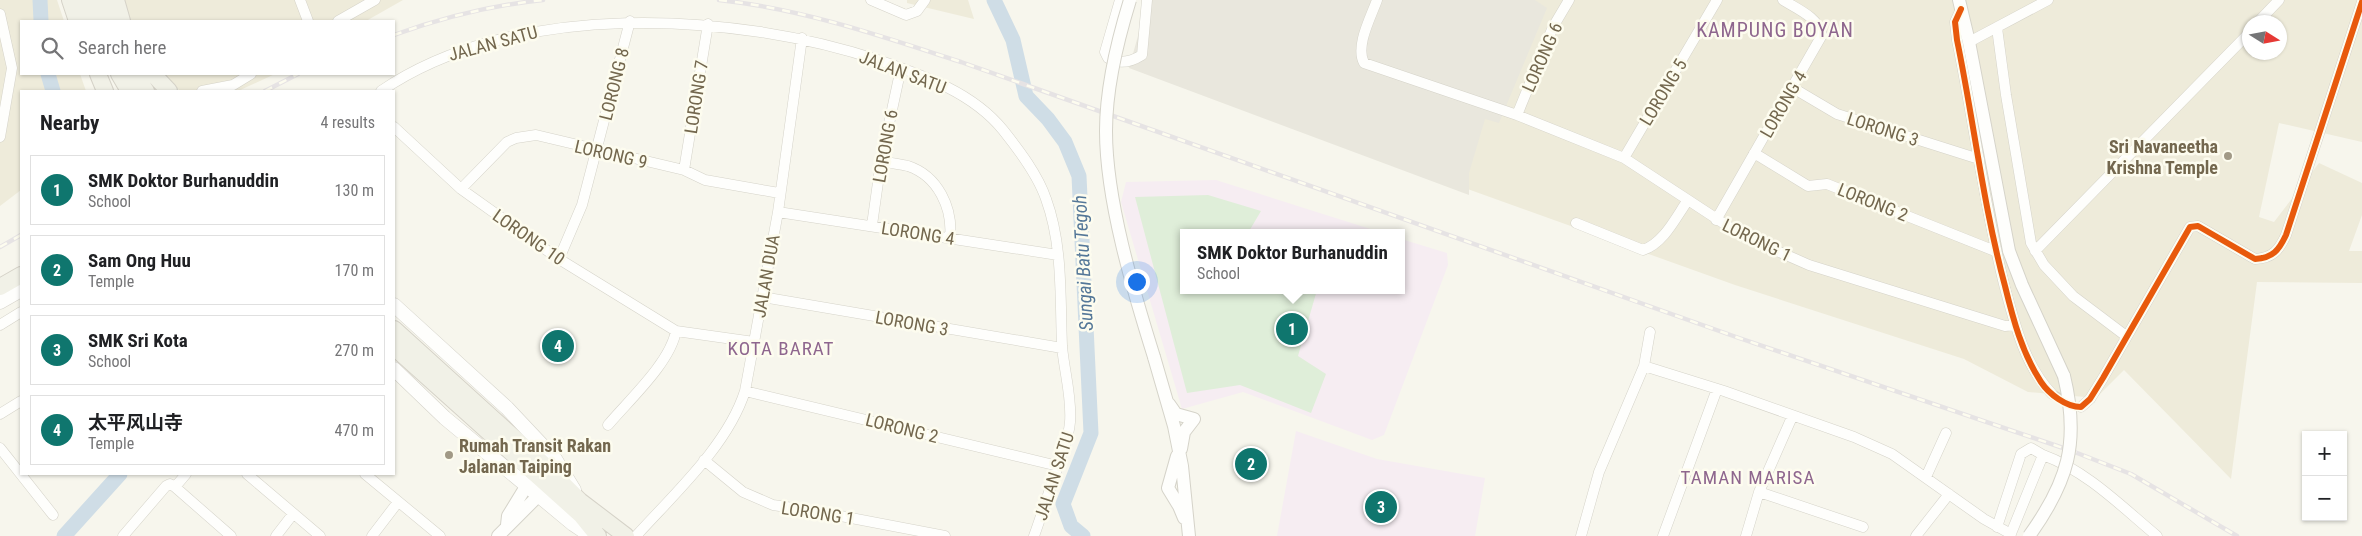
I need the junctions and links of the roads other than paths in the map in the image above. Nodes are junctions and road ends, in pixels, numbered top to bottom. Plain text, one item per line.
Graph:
1 (70, 0) edge
2 (85, 0) edge
3 (100, 0) edge
4 (116, 0) edge
5 (300, 0) edge
6 (374, 0) edge
7 (871, 0) edge
8 (925, 0) edge
9 (1120, 0) edge
10 (1130, 0) edge
11 (1147, 0) edge
12 (1377, 0) edge
13 (1569, 0) edge
14 (1717, 0) edge
15 (1783, 0) edge
16 (2048, 0) edge
17 (2279, 0) edge
18 (2362, 2) edge
19 (1960, 4) edge
20 (0, 14) edge
21 (2265, 15) edge
22 (77, 20) edge
23 (92, 20) edge
24 (108, 20) edge
25 (122, 20) edge
26 (308, 20) edge
27 (340, 20) edge
28 (630, 21) junction
29 (708, 24) junction
30 (1997, 28) junction
31 (802, 38) junction
32 (2242, 40) edge
33 (1969, 42) junction
34 (901, 68) junction
35 (98, 75) edge
36 (109, 75) edge
37 (120, 75) edge
38 (136, 75) edge
39 (154, 75) edge
40 (249, 75) edge
41 (1793, 88) junction
42 (105, 90) edge
43 (115, 90) edge
44 (128, 90) edge
45 (145, 90) edge
46 (168, 90) edge
47 (207, 90) edge
48 (382, 90) edge
49 (1517, 115) junction
50 (2, 119) edge
51 (395, 128) edge
52 (0, 137) edge
53 (597, 151) junction
54 (1754, 153) junction
55 (1624, 158) junction
56 (1979, 160) junction
57 (881, 161) junction
58 (684, 170) junction
59 (461, 189) junction
60 (779, 193) junction
61 (1688, 200) junction
62 (778, 212) junction
63 (1716, 220) junction
64 (1576, 223) dead end
65 (872, 226) junction
66 (950, 238) junction
67 (1995, 251) junction
68 (2035, 251) junction
69 (1058, 255) junction
70 (559, 259) junction
71 (20, 276) edge
72 (0, 287) edge
73 (20, 291) edge
74 (762, 298) junction
75 (0, 302) edge
76 (395, 306) edge
77 (20, 313) edge
78 (2015, 324) junction
79 (0, 325) edge
80 (395, 329) edge
81 (676, 331) junction
82 (1650, 332) dead end
83 (2126, 336) junction
84 (754, 342) junction
85 (395, 347) edge
86 (1062, 348) junction
87 (1644, 366) junction
88 (395, 370) edge
89 (1717, 389) junction
90 (745, 391) junction
91 (2052, 394) tunnel mouth
92 (1166, 400) junction
93 (20, 401) edge
94 (2081, 407) dead end
95 (0, 414) edge
96 (1792, 417) junction
97 (608, 425) dead end
98 (1946, 433) dead end
99 (1178, 452) junction
100 (2, 454) edge
101 (2044, 455) junction
102 (704, 460) junction
103 (1058, 466) junction
104 (1182, 466) junction
105 (185, 475) edge
106 (248, 475) edge
107 (366, 475) edge
108 (1926, 477) junction
109 (526, 485) junction
110 (175, 487) junction
111 (1759, 492) junction
112 (1949, 494) junction
113 (539, 495) junction
114 (580, 501) junction
115 (398, 502) junction
116 (293, 514) junction
117 (53, 516) dead end
118 (507, 525) junction
119 (1863, 527) dead end
120 (1997, 527) junction
121 (1189, 534) edge
122 (2011, 535) edge
123 (123, 536) edge
124 (232, 536) edge
125 (276, 536) edge
126 (320, 536) edge
127 (372, 536) edge
128 (440, 536) edge
129 (498, 536) edge
130 (592, 536) edge
131 (598, 536) edge
132 (626, 536) edge
133 (636, 536) edge
134 (945, 536) edge
135 (1034, 536) edge
136 (1581, 536) edge
137 (1663, 536) edge
138 (1746, 536) edge
139 (1916, 536) edge
140 (2029, 536) edge
141 (2157, 536) edge

1 - 22 main road
2 - 23 main road
3 - 24 main road
4 - 25 main road
5 - 26 street
6 - 27 street
7 - 8 street
9 - 11 street
10 - 92 street, bridge
12 - 49 street, LORONG 1
13 - 49 street, LORONG 6
14 - 55 street, LORONG 5
15 - 41 street, LORONG 4
16 - 30 street
17 - 21 street
18 - 83 street
19 - 33 street
19 - 56 street
20 - 50 street
28 - 29 street, JALAN SATU
28 - 48 street, JALAN SATU
28 - 53 street, LORONG 8
29 - 31 street, JALAN SATU
29 - 58 street, LORONG 7
30 - 33 street
30 - 68 street
31 - 34 street, JALAN SATU
31 - 60 street, JALAN DUA
32 - 68 street
33 - 140 street, bridge
34 - 57 street, LORONG 6
34 - 69 street, JALAN SATU
35 - 42 main road
36 - 43 main road
37 - 44 main road
38 - 45 main road
39 - 46 main road
40 - 47 street
41 - 54 street, LORONG 4
41 - 56 street, LORONG 3
49 - 55 street, LORONG 1
50 - 52 street
51 - 59 street, LORONG 10
53 - 58 street, LORONG 9
53 - 59 street, LORONG 9
53 - 70 street, LORONG 8
54 - 63 street, LORONG 4
54 - 67 street, LORONG 2
55 - 61 street, LORONG 1
56 - 67 street
57 - 65 street, LORONG 6
57 - 66 street
58 - 60 street, LORONG 9
59 - 70 street, LORONG 10
60 - 62 street, JALAN DUA
61 - 63 street, LORONG 1
61 - 64 street
62 - 65 street, LORONG 4
62 - 74 street, JALAN DUA
63 - 78 street, LORONG 1
65 - 66 street, LORONG 4
66 - 69 street, LORONG 4
67 - 78 street
68 - 83 street
69 - 86 street, JALAN SATU
70 - 81 street, LORONG 10
71 - 72 main road
73 - 75 main road
74 - 84 street, JALAN DUA
74 - 86 street, LORONG 3
76 - 114 main road
77 - 79 street
78 - 91 street
80 - 114 main road
81 - 84 street, LORONG 10
81 - 97 street
82 - 87 street
83 - 94 street
84 - 90 street, JALAN DUA
85 - 131 main road
86 - 103 street, JALAN SATU
87 - 89 street
87 - 136 street
88 - 109 main road
89 - 96 street
89 - 137 street
90 - 102 street, JALAN DUA
90 - 103 street, LORONG 2
92 - 99 street
92 - 104 street
93 - 95 street
96 - 108 street
96 - 111 street
98 - 108 street
99 - 104 street
99 - 121 street
100 - 117 street
101 - 120 street
101 - 122 street
101 - 141 street
102 - 133 street, JALAN DUA
102 - 134 street, LORONG 1
103 - 135 street, JALAN SATU
104 - 121 street
105 - 110 street
106 - 116 street
107 - 115 street
108 - 112 street
109 - 113 main road
109 - 118 street
110 - 123 street
110 - 124 street
111 - 119 street
111 - 138 street
112 - 120 street
112 - 139 street
113 - 118 street
113 - 130 main road
114 - 132 main road
115 - 127 street
115 - 128 street
116 - 125 street
116 - 126 street
118 - 129 street
120 - 122 street

